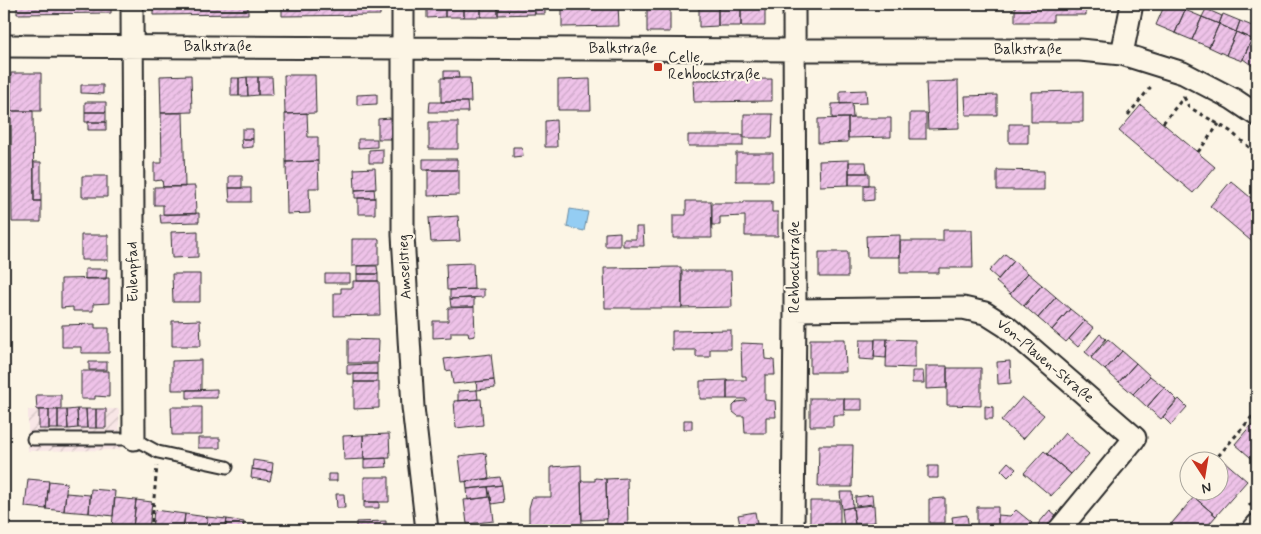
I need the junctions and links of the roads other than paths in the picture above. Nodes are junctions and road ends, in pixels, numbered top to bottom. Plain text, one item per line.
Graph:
1 (132, 4) edge
2 (403, 4) edge
3 (794, 4) edge
4 (1132, 4) edge
5 (4, 46) edge
6 (132, 46) junction
7 (403, 48) junction
8 (794, 50) junction
9 (1122, 54) junction
10 (1257, 115) edge
11 (795, 310) junction
12 (34, 439) dead end
13 (134, 439) junction
14 (228, 466) dead end
15 (427, 530) edge
16 (793, 530) edge
17 (1059, 530) edge

1 - 6 street, Eulenpfad
2 - 7 street, Amselstieg
3 - 8 street, Rehbockstraße
4 - 9 street
5 - 6 street, Balkstraße
6 - 7 street, Balkstraße
6 - 13 street, Eulenpfad
7 - 8 street, Balkstraße
7 - 15 street, Amselstieg
8 - 9 street, Balkstraße
8 - 11 street, Rehbockstraße
9 - 10 street, Balkstraße
11 - 16 street, Rehbockstraße
11 - 17 street, Von-Plauen-Straße
12 - 13 lane
13 - 14 lane

